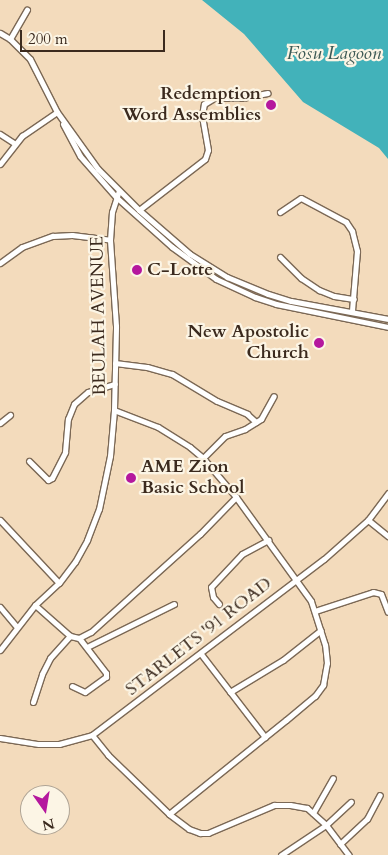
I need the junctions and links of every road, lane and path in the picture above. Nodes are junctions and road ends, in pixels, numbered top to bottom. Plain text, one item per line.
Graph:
1 (27, 8) dead end
2 (0, 33) edge
3 (10, 39) junction
4 (268, 93) dead end
5 (59, 114) junction
6 (0, 134) edge
7 (14, 143) junction
8 (0, 164) edge
9 (119, 191) junction
10 (116, 197) junction
11 (139, 210) junction
12 (280, 212) dead end
13 (110, 240) junction
14 (280, 258) dead end
15 (0, 263) edge
16 (354, 300) junction
17 (352, 311) junction
18 (388, 319) edge
19 (388, 326) edge
20 (116, 364) junction
21 (115, 384) junction
22 (274, 396) dead end
23 (114, 410) junction
24 (10, 414) dead end
25 (256, 422) junction
26 (0, 423) edge
27 (202, 458) junction
28 (28, 461) dead end
29 (388, 493) edge
30 (236, 497) junction
31 (0, 520) edge
32 (368, 520) junction
33 (388, 536) edge
34 (268, 540) junction
35 (296, 580) junction
36 (59, 583) junction
37 (174, 604) dead end
38 (219, 604) dead end
39 (35, 605) junction
40 (0, 607) edge
41 (315, 611) junction
42 (388, 612) edge
43 (17, 627) junction
44 (321, 630) junction
45 (70, 636) junction
46 (79, 638) junction
47 (87, 647) junction
48 (0, 650) edge
49 (201, 654) junction
50 (72, 686) dead end
51 (230, 692) junction
52 (33, 702) dead end
53 (92, 736) junction
54 (265, 737) junction
55 (0, 738) edge
56 (333, 778) dead end
57 (380, 795) dead end
58 (351, 802) dead end
59 (313, 813) junction
60 (169, 814) junction
61 (326, 825) junction
62 (340, 844) junction
63 (281, 855) edge
64 (349, 855) edge

1 - 3 street
2 - 3 street
3 - 5 street
4 - 11 street
5 - 7 street
5 - 9 street
5 - 10 street
6 - 7 street
7 - 8 street
9 - 10 street, BEULAH AVENUE
9 - 11 street
10 - 13 street, BEULAH AVENUE
10 - 19 street
11 - 17 street
12 - 16 street
13 - 15 street
13 - 20 street, BEULAH AVENUE
14 - 16 street
16 - 17 street
17 - 18 street
20 - 21 street, BEULAH AVENUE
20 - 25 street
21 - 23 street, BEULAH AVENUE
21 - 28 street
22 - 25 street
23 - 27 street
23 - 36 street, BEULAH AVENUE
24 - 26 street
25 - 27 street
27 - 30 street
29 - 32 street, STARLETS '91 ROAD
30 - 34 street
30 - 46 street
31 - 36 street
32 - 33 street
32 - 35 street, STARLETS '91 ROAD
34 - 35 street
34 - 38 street
35 - 41 street
35 - 49 street, STARLETS '91 ROAD
36 - 39 street, BEULAH AVENUE
37 - 47 street
39 - 43 street, BEULAH AVENUE
39 - 45 street
40 - 43 street
41 - 42 street
41 - 44 street
43 - 48 street, BEULAH AVENUE
44 - 51 street
44 - 54 street
45 - 46 street
45 - 52 street
46 - 47 street
47 - 50 street
49 - 51 street
49 - 53 street, STARLETS '91 ROAD
51 - 54 street
53 - 55 street, STARLETS '91 ROAD
53 - 60 street
54 - 60 street
56 - 59 street
57 - 62 street
58 - 61 street
59 - 60 street
59 - 61 street
61 - 62 street
61 - 63 street
62 - 64 street

